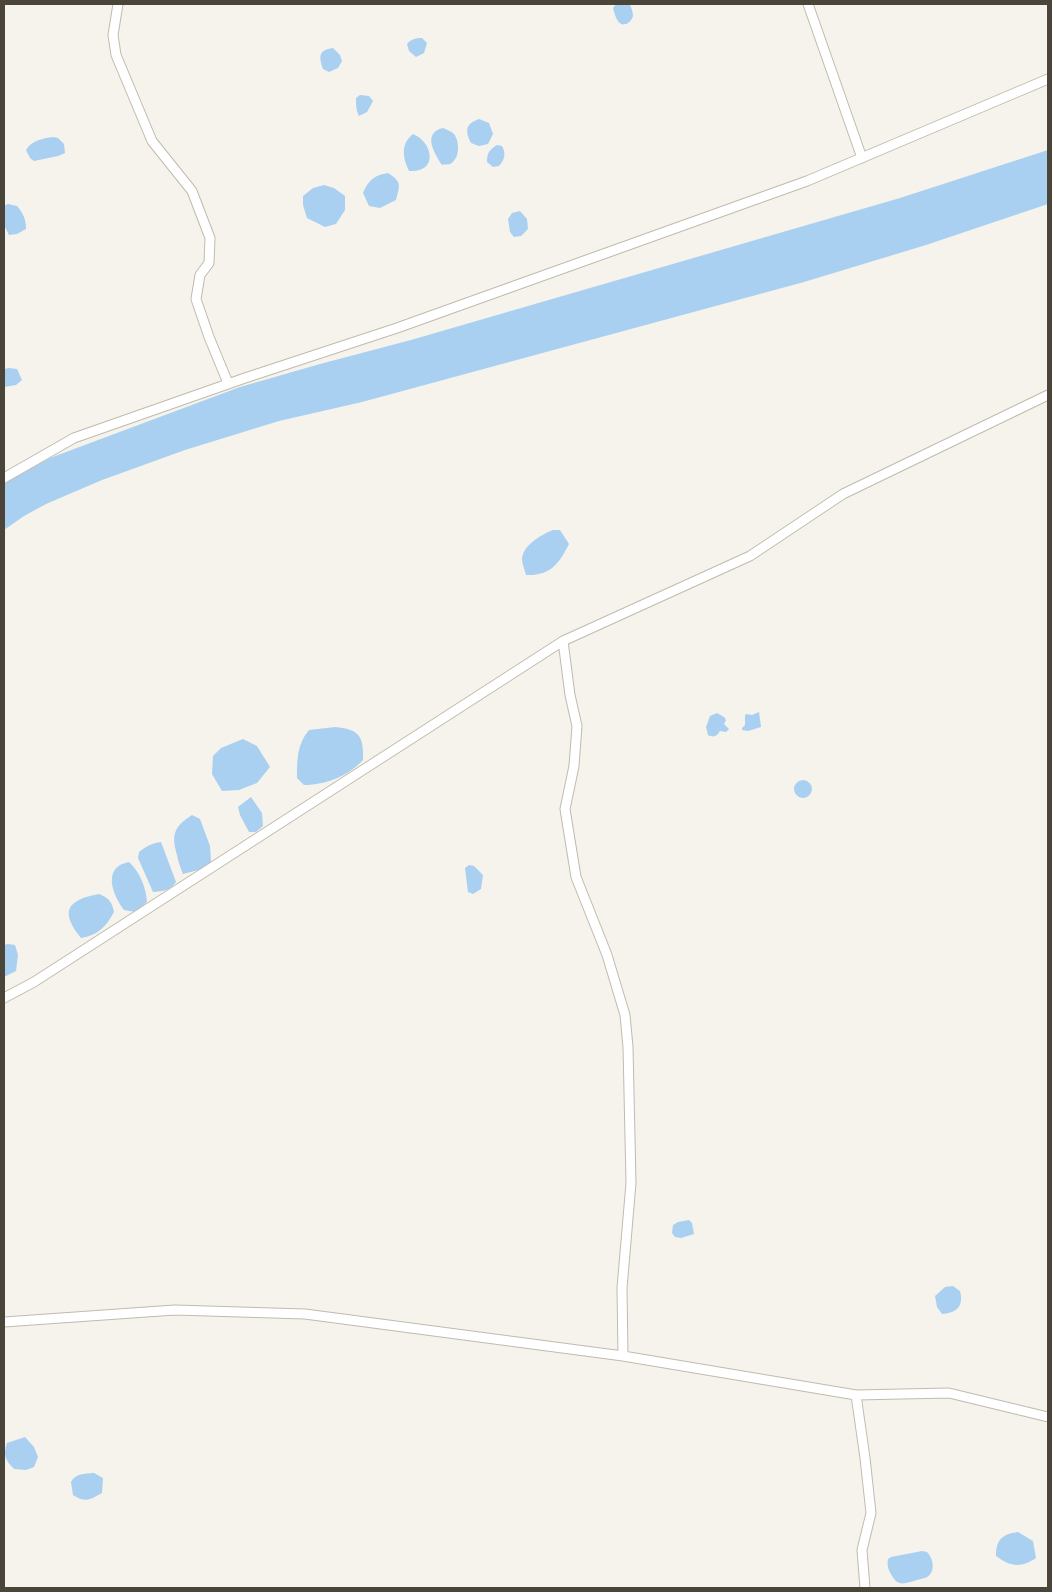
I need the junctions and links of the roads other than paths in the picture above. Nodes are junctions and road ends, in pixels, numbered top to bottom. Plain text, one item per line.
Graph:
1 (118, 4) edge
2 (808, 4) edge
3 (1048, 79) edge
4 (862, 158) junction
5 (228, 384) junction
6 (1048, 395) edge
7 (4, 478) edge
8 (563, 641) junction
9 (4, 998) edge
10 (4, 1322) edge
11 (622, 1356) junction
12 (856, 1395) junction
13 (1048, 1417) edge
14 (865, 1588) edge

1 - 5 street
2 - 4 street
3 - 4 street
4 - 5 street
5 - 7 street
6 - 8 street
8 - 9 street
8 - 11 street
10 - 11 street
11 - 12 street
12 - 13 street
12 - 14 street

